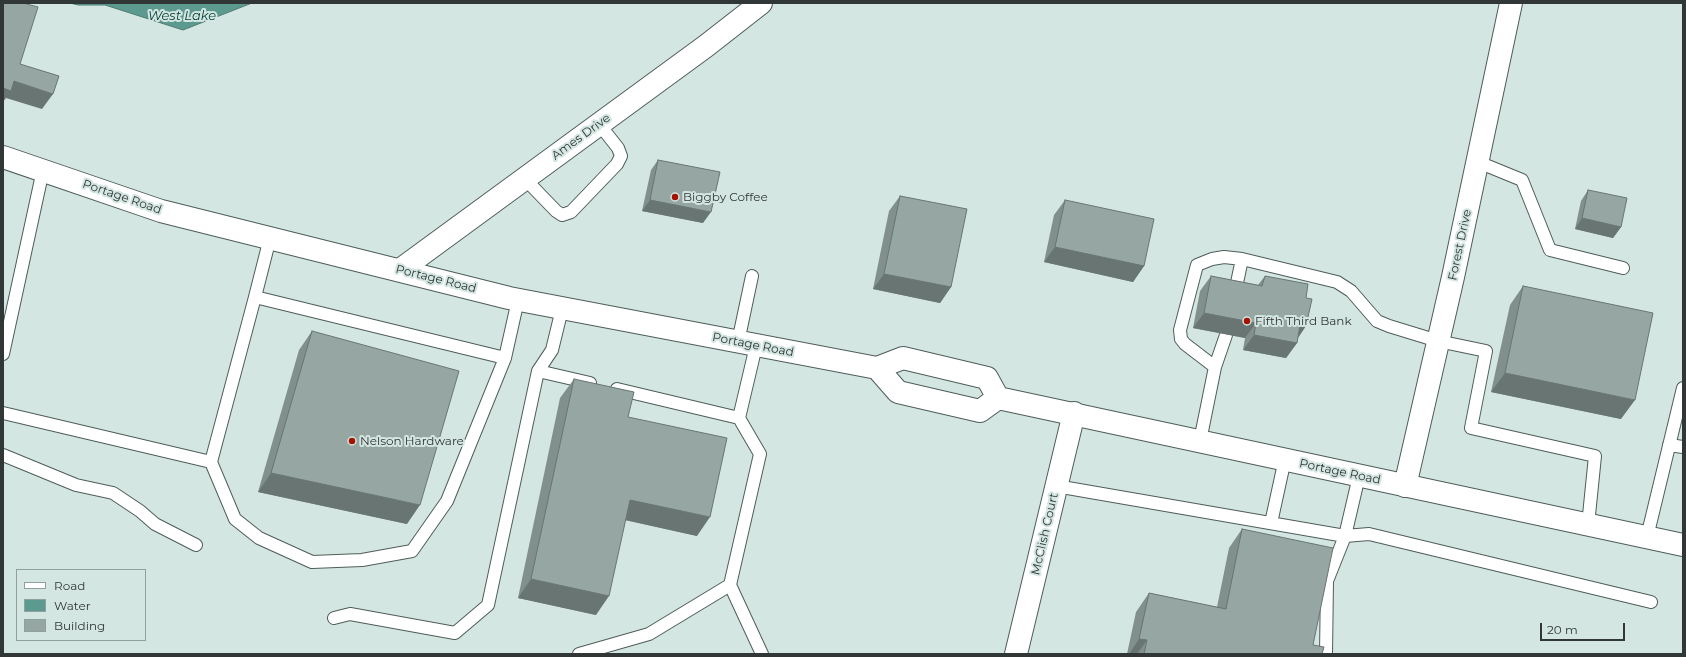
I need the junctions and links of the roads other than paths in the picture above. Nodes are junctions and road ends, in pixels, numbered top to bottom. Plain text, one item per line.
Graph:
1 (761, 3) edge
2 (1511, 3) edge
3 (599, 124) junction
4 (3, 157) edge
5 (1478, 162) junction
6 (43, 170) junction
7 (525, 179) junction
8 (270, 238) junction
9 (1242, 259) junction
10 (1623, 268) dead end
11 (400, 270) junction
12 (752, 276) dead end
13 (255, 297) junction
14 (1234, 298) edge
15 (518, 300) junction
16 (562, 309) junction
17 (1226, 335) edge
18 (1438, 341) junction
19 (747, 344) junction
20 (3, 354) edge
21 (505, 358) junction
22 (1215, 367) junction
23 (876, 368) junction
24 (538, 371) junction
25 (1683, 388) edge
26 (998, 398) junction
27 (3, 413) edge
28 (1074, 413) junction
29 (740, 418) junction
30 (1200, 441) junction
31 (1669, 445) junction
32 (1683, 448) edge
33 (3, 455) edge
34 (1285, 460) junction
35 (211, 462) junction
36 (1359, 476) junction
37 (1056, 486) junction
38 (1405, 486) junction
39 (1271, 523) junction
40 (1588, 525) junction
41 (1345, 536) junction
42 (1647, 537) junction
43 (196, 545) dead end
44 (1683, 545) edge
45 (730, 585) junction
46 (1651, 602) dead end
47 (334, 618) dead end
48 (579, 654) edge
49 (762, 654) edge
50 (1016, 654) edge
51 (1326, 654) edge

1 - 3 street, Ames Drive
2 - 5 street, Forest Drive
3 - 7 street, Ames Drive
3 - 7 lane
4 - 6 street, Portage Road
5 - 10 lane
5 - 18 street, Forest Drive
6 - 8 street, Portage Road
6 - 20 lane
7 - 11 street, Ames Drive
8 - 11 street, Portage Road
8 - 13 lane
9 - 14 lane
9 - 18 lane
9 - 22 lane
11 - 15 street, Portage Road
12 - 19 lane
13 - 21 lane
13 - 35 lane
15 - 16 street, Portage Road
15 - 21 lane
16 - 19 street, Portage Road
16 - 24 lane
17 - 22 lane
18 - 38 street, Forest Drive
18 - 40 lane
19 - 23 street, Portage Road
19 - 29 lane
21 - 35 lane
22 - 30 lane
23 - 26 street
23 - 26 street
24 - 29 lane
24 - 47 lane
25 - 31 lane
26 - 28 street, Portage Road
27 - 35 lane
28 - 30 street, Portage Road
28 - 37 street, McClish Court
29 - 45 lane
30 - 34 street, Portage Road
31 - 32 lane
31 - 42 lane
33 - 43 lane
34 - 36 street, Portage Road
34 - 39 lane
36 - 38 street, Portage Road
36 - 41 lane
37 - 39 lane
37 - 50 street, McClish Court
38 - 40 street, Portage Road
39 - 41 lane
40 - 42 street, Portage Road
41 - 46 lane
41 - 51 lane
42 - 44 street, Portage Road
45 - 48 lane
45 - 49 lane

